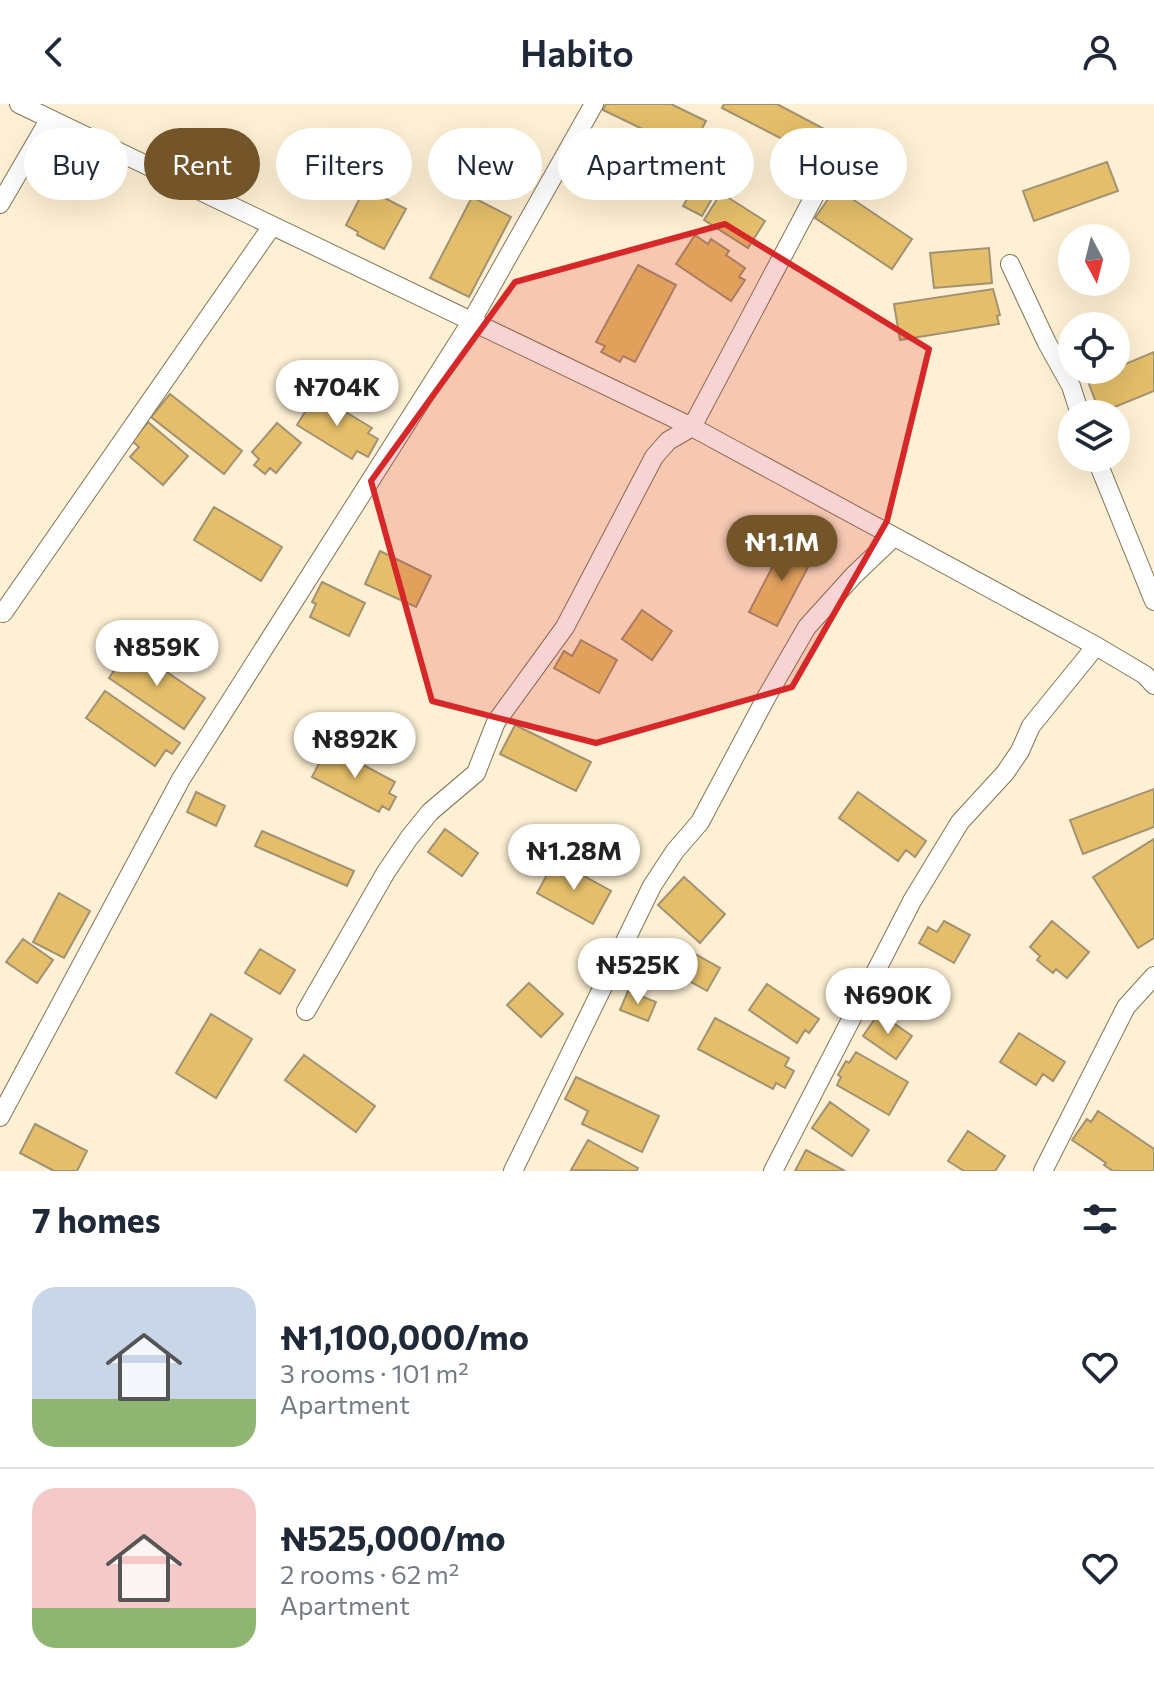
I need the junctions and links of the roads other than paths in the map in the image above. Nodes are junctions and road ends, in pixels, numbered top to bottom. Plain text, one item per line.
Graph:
1 (19, 104) edge
2 (594, 104) edge
3 (49, 120) junction
4 (812, 200) edge
5 (0, 204) edge
6 (272, 226) junction
7 (1010, 264) dead end
8 (471, 322) junction
9 (1076, 400) edge
10 (692, 427) junction
11 (1102, 472) edge
12 (894, 537) junction
13 (1154, 601) edge
14 (3, 613) dead end
15 (1096, 646) junction
16 (1154, 685) edge
17 (1154, 976) edge
18 (306, 1011) dead end
19 (0, 1117) edge
20 (513, 1171) edge
21 (773, 1171) edge
22 (1043, 1171) edge

1 - 3 street
2 - 8 street
3 - 5 street
3 - 6 street
4 - 10 street
6 - 8 street
6 - 14 street
7 - 9 street
8 - 10 street
8 - 19 street
10 - 12 street
10 - 18 street
11 - 13 street
12 - 15 street
12 - 20 street
15 - 16 street
15 - 21 street
17 - 22 street

